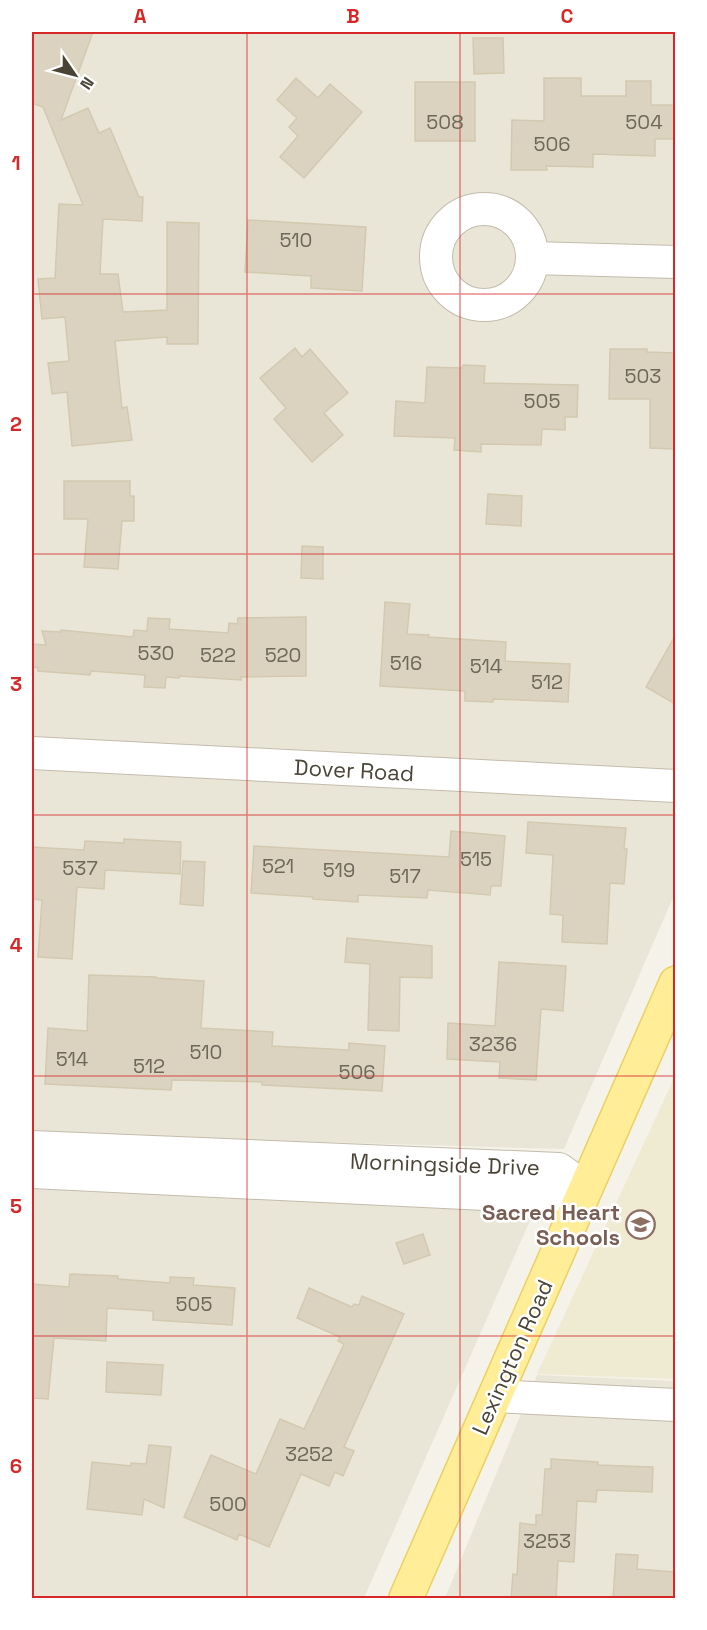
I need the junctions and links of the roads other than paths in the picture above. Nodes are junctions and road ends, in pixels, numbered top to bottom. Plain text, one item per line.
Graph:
1 (532, 258) dead end
2 (675, 262) edge
3 (32, 753) edge
4 (675, 786) edge
5 (675, 983) edge
6 (32, 1147) edge
7 (32, 1172) edge
8 (585, 1188) junction
9 (495, 1396) junction
10 (675, 1405) edge
11 (406, 1599) edge

1 - 2 street
3 - 4 street, Dover Road
5 - 8 main road, Lexington Road
6 - 8 street, Morningside Drive
7 - 8 street, Morningside Drive
8 - 9 main road, Lexington Road
9 - 10 street
9 - 11 main road, Lexington Road

